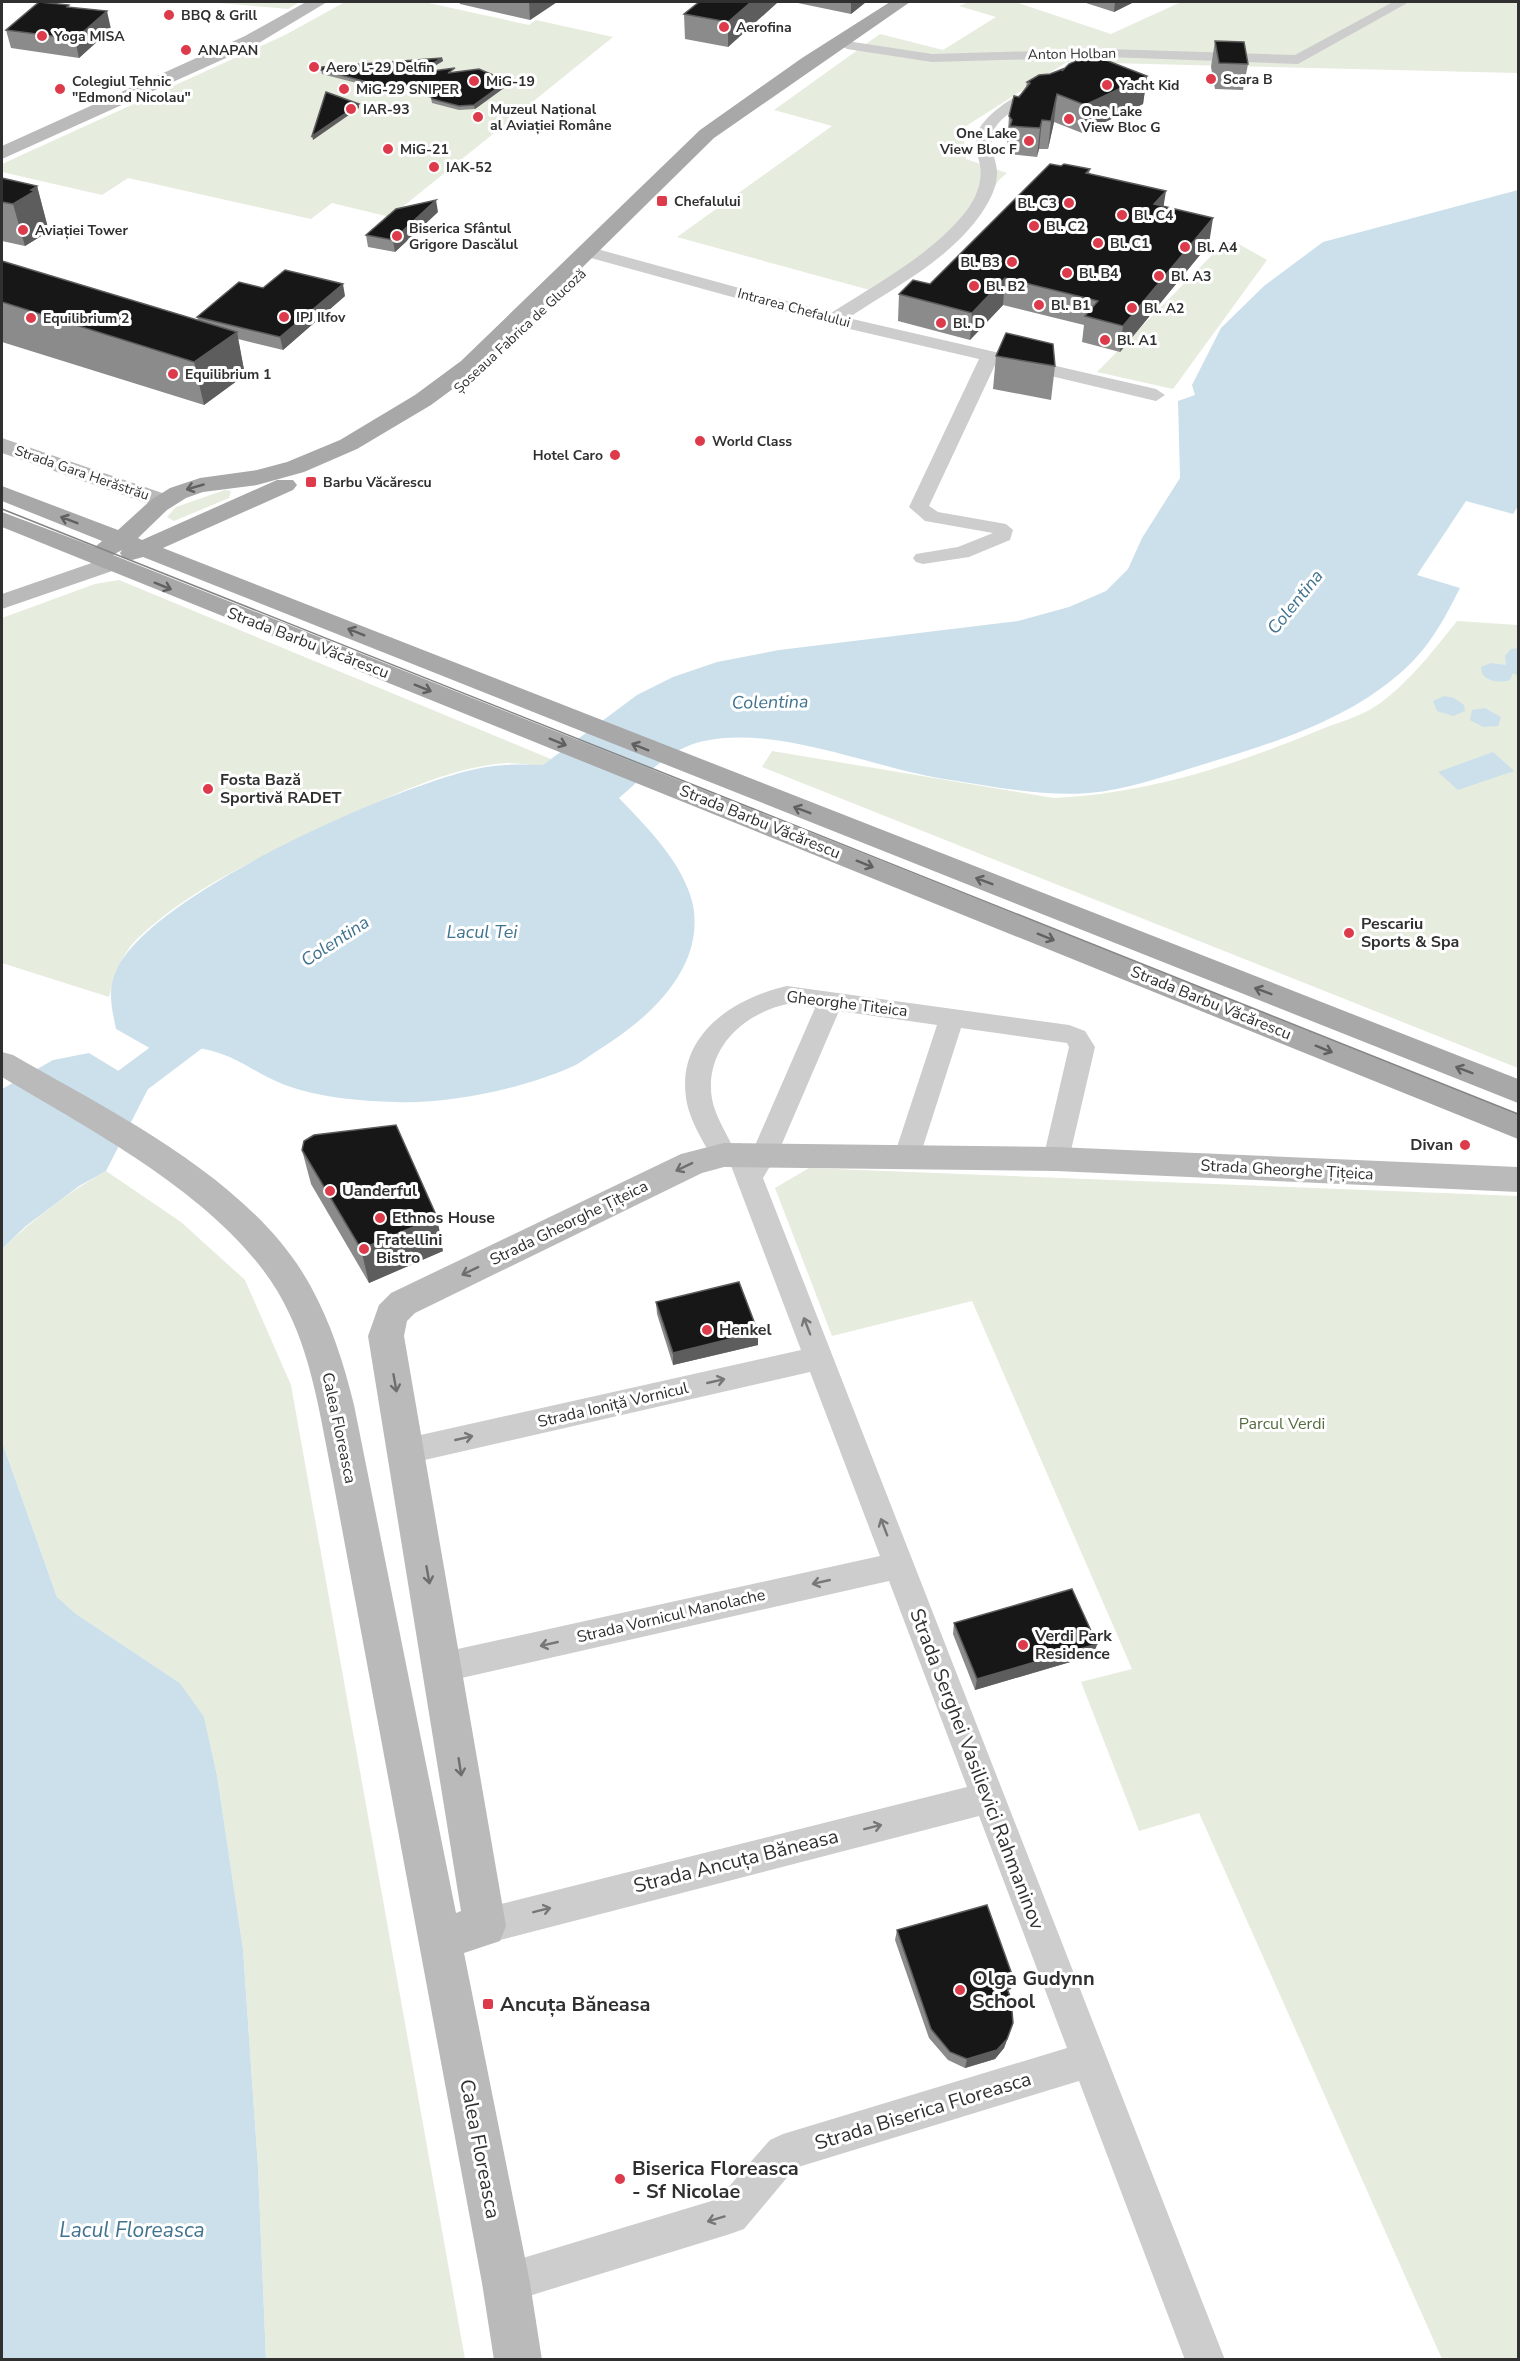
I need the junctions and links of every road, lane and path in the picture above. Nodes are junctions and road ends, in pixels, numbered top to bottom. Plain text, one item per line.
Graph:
1 (318, 2) edge
2 (901, 2) edge
3 (919, 2) edge
4 (1402, 2) edge
5 (847, 45) junction
6 (1108, 52) junction
7 (1078, 70) edge
8 (1058, 82) edge
9 (2, 153) edge
10 (593, 253) junction
11 (834, 319) junction
12 (990, 356) junction
13 (1156, 395) dead end
14 (2, 445) edge
15 (230, 480) junction
16 (2, 493) edge
17 (163, 501) junction
18 (209, 517) junction
19 (2, 519) edge
20 (133, 544) junction
21 (923, 558) dead end
22 (100, 560) junction
23 (2, 588) edge
24 (2, 602) edge
25 (684, 778) junction
26 (831, 1001) junction
27 (952, 1018) junction
28 (2, 1064) edge
29 (1518, 1091) edge
30 (1517, 1128) edge
31 (907, 1156) junction
32 (1056, 1159) junction
33 (745, 1160) junction
34 (1515, 1176) edge
35 (819, 1358) junction
36 (407, 1451) junction
37 (899, 1565) junction
38 (444, 1667) junction
39 (987, 1798) junction
40 (482, 1906) junction
41 (437, 1929) junction
42 (1089, 2060) junction
43 (506, 2283) junction
44 (518, 2360) edge
45 (1205, 2360) edge

1 - 9 street
2 - 10 main road, Șoseaua Fabrica de Glucoză
3 - 5 main road, Șoseaua Fabrica de Glucoză
4 - 6 street, Anton Holban
5 - 6 street, Anton Holban
5 - 10 main road, Șoseaua Fabrica de Glucoză
6 - 7 street
8 - 11 street
10 - 11 street, Intrarea Chefalului
10 - 15 main road, Șoseaua Fabrica de Glucoză
10 - 18 main road, Șoseaua Fabrica de Glucoză
11 - 12 street, Intrarea Chefalului
12 - 13 street, Intrarea Chefalului
12 - 21 street
14 - 17 street, Strada Gara Herăstrău
15 -> 17 main road, Șoseaua Fabrica de Glucoză
15 - 18 main road
20 -> 16 main road, Strada Barbu Văcărescu
17 - 20 main road, Șoseaua Fabrica de Glucoză
18 - 20 main road, Șoseaua Fabrica de Glucoză
19 - 22 main road, Strada Barbu Văcărescu
20 - 22 main road, Șoseaua Fabrica de Glucoză
25 -> 20 main road, Strada Barbu Văcărescu
22 - 23 street, Șoseaua Fabrica de Glucoză
22 - 24 street, Șoseaua Fabrica de Glucoză
22 -> 25 main road, Strada Barbu Văcărescu
29 -> 25 main road, Strada Barbu Văcărescu
25 -> 30 main road, Strada Barbu Văcărescu
26 - 27 street, Gheorghe Titeica
26 - 33 street
26 - 33 street, Gheorghe Titeica
27 - 31 street
27 - 32 street, Gheorghe Titeica
28 - 41 street, Calea Floreasca
31 - 32 street, Strada Gheorghe Țițeica
31 - 33 street, Strada Gheorghe Țițeica
32 - 34 street, Strada Gheorghe Țițeica
35 -> 33 street, Strada Serghei Vasilievici Rahmaninov
33 -> 36 street, Strada Gheorghe Țițeica
36 -> 35 street, Strada Ioniță Vornicul
37 -> 35 street, Strada Serghei Vasilievici Rahmaninov
36 -> 38 street
37 -> 38 street, Strada Vornicul Manolache
37 - 39 street, Strada Serghei Vasilievici Rahmaninov
38 -> 40 street
40 -> 39 street, Strada Ancuța Băneasa
39 - 42 street, Strada Serghei Vasilievici Rahmaninov
40 - 41 street
41 - 43 street, Calea Floreasca
42 -> 43 street, Strada Biserica Floreasca
42 - 45 street, Strada Serghei Vasilievici Rahmaninov
43 - 44 street, Calea Floreasca

